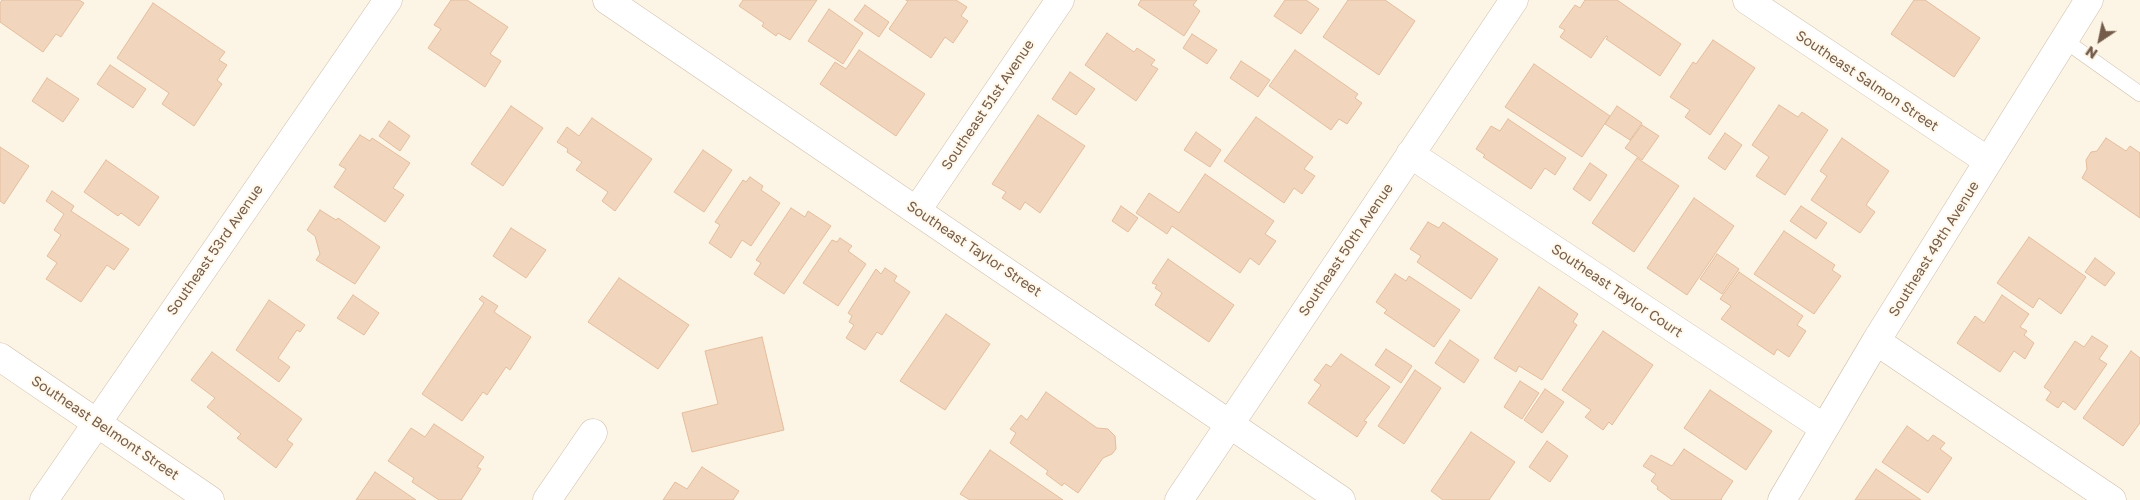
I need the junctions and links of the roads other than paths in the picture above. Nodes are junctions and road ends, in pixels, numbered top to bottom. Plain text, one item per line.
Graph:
1 (388, 0) edge
2 (607, 0) edge
3 (1060, 0) edge
4 (1514, 0) edge
5 (1747, 0) edge
6 (2089, 0) edge
7 (2064, 40) junction
8 (2140, 94) edge
9 (1410, 154) junction
10 (1988, 161) junction
11 (917, 210) junction
12 (1876, 341) junction
13 (0, 357) edge
14 (96, 422) junction
15 (1230, 424) junction
16 (1824, 428) junction
17 (592, 433) dead end
18 (44, 500) edge
19 (210, 500) edge
20 (547, 500) edge
21 (1179, 500) edge
22 (1341, 500) edge
23 (1782, 500) edge
24 (2112, 500) edge

1 - 14 street, Southeast 53rd Avenue
2 - 11 street, Southeast Taylor Street
3 - 11 street, Southeast 51st Avenue
4 - 9 street, Southeast 50th Avenue
5 - 10 street, Southeast Salmon Street
6 - 7 street, Southeast 49th Avenue
7 - 8 lane
7 - 10 street, Southeast 49th Avenue
9 - 15 street, Southeast 50th Avenue
9 - 16 street, Southeast Taylor Court
10 - 12 street, Southeast 49th Avenue
11 - 15 street, Southeast Taylor Street
12 - 16 street, Southeast 49th Avenue
12 - 24 street
13 - 14 street, Southeast Belmont Street
14 - 18 street, Southeast 53rd Avenue
14 - 19 street, Southeast Belmont Street
15 - 21 street, Southeast 50th Avenue
15 - 22 street, Southeast Taylor Street
16 - 23 street, Southeast 49th Avenue
17 - 20 street

